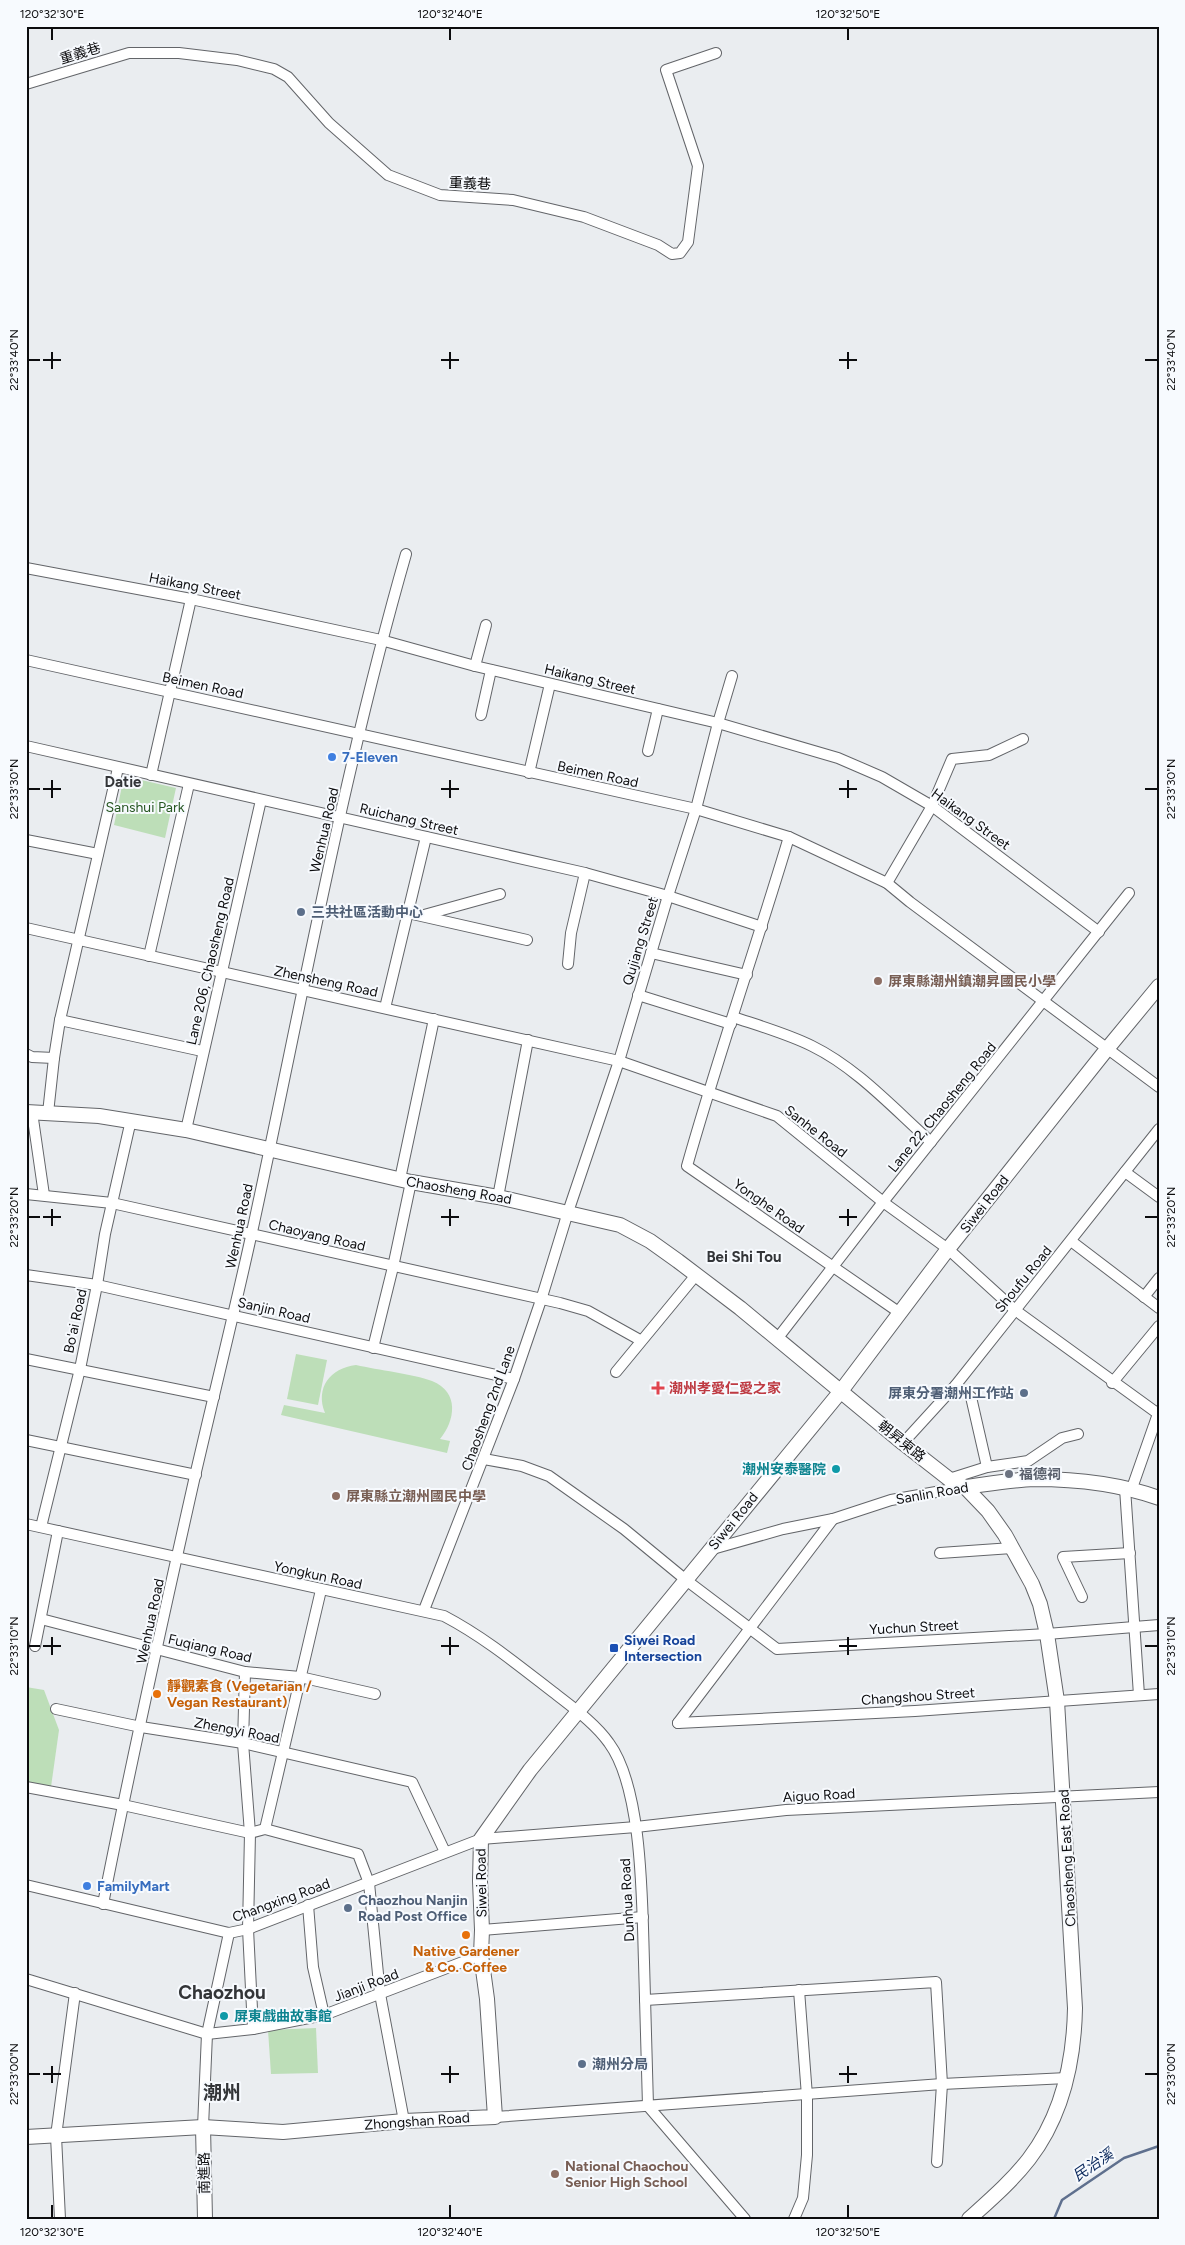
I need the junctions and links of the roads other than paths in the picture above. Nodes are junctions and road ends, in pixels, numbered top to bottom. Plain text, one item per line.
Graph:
1 (716, 53) dead end
2 (26, 84) edge
3 (406, 554) dead end
4 (26, 568) edge
5 (190, 598) junction
6 (486, 625) dead end
7 (381, 640) junction
8 (26, 660) edge
9 (475, 666) junction
10 (491, 670) junction
11 (732, 676) dead end
12 (550, 684) junction
13 (170, 692) junction
14 (658, 709) junction
15 (480, 715) dead end
16 (718, 723) junction
17 (360, 733) junction
18 (1023, 739) dead end
19 (26, 746) edge
20 (648, 751) dead end
21 (118, 768) junction
22 (529, 773) junction
23 (152, 775) junction
24 (188, 784) junction
25 (262, 800) junction
26 (932, 806) junction
27 (696, 809) junction
28 (341, 818) junction
29 (426, 837) junction
30 (789, 838) junction
31 (26, 840) edge
32 (98, 854) junction
33 (585, 873) junction
34 (887, 883) junction
35 (500, 894) dead end
36 (1129, 894) dead end
37 (668, 896) junction
38 (408, 913) junction
39 (420, 916) junction
40 (762, 927) junction
41 (26, 928) edge
42 (1099, 932) junction
43 (78, 940) junction
44 (527, 940) dead end
45 (651, 953) junction
46 (149, 956) junction
47 (568, 964) dead end
48 (222, 972) junction
49 (747, 975) junction
50 (1159, 986) edge
51 (303, 991) junction
52 (638, 995) junction
53 (1045, 1001) junction
54 (385, 1008) junction
55 (434, 1019) junction
56 (60, 1020) junction
57 (732, 1021) junction
58 (528, 1040) junction
59 (1107, 1048) junction
60 (202, 1051) junction
61 (26, 1054) edge
62 (54, 1058) junction
63 (619, 1061) junction
64 (1159, 1087) edge
65 (708, 1091) junction
66 (29, 1112) edge
67 (48, 1113) junction
68 (131, 1120) junction
69 (1159, 1128) edge
70 (186, 1130) junction
71 (931, 1142) junction
72 (270, 1150) junction
73 (1125, 1172) junction
74 (405, 1181) junction
75 (26, 1194) edge
76 (44, 1195) junction
77 (498, 1197) junction
78 (1159, 1197) edge
79 (883, 1202) junction
80 (112, 1203) junction
81 (568, 1212) junction
82 (252, 1234) junction
83 (1071, 1241) junction
84 (948, 1249) junction
85 (393, 1267) junction
86 (833, 1267) junction
87 (696, 1275) junction
88 (26, 1276) edge
89 (1159, 1278) edge
90 (97, 1284) junction
91 (1144, 1296) junction
92 (541, 1300) junction
93 (1159, 1308) edge
94 (1015, 1310) junction
95 (900, 1313) junction
96 (234, 1315) junction
97 (1159, 1326) edge
98 (777, 1339) junction
99 (640, 1340) junction
100 (373, 1348) junction
101 (26, 1359) edge
102 (80, 1369) junction
103 (616, 1372) dead end
104 (514, 1379) junction
105 (1112, 1383) junction
106 (955, 1386) junction
107 (841, 1391) junction
108 (214, 1397) junction
109 (1158, 1412) edge
110 (1078, 1434) dead end
111 (26, 1440) edge
112 (904, 1443) junction
113 (60, 1447) junction
114 (484, 1459) junction
115 (1028, 1462) junction
116 (987, 1468) junction
117 (196, 1474) junction
118 (949, 1479) junction
119 (1033, 1479) junction
120 (965, 1487) junction
121 (1129, 1488) junction
122 (1159, 1498) edge
123 (833, 1519) junction
124 (26, 1524) edge
125 (41, 1527) junction
126 (58, 1530) junction
127 (1012, 1548) junction
128 (709, 1550) junction
129 (940, 1553) dead end
130 (1130, 1553) junction
131 (178, 1558) junction
132 (686, 1580) junction
133 (321, 1590) junction
134 (1082, 1597) dead end
135 (424, 1610) junction
136 (41, 1619) junction
137 (1159, 1625) edge
138 (1135, 1626) junction
139 (751, 1628) junction
140 (1047, 1634) junction
141 (35, 1646) dead end
142 (157, 1650) junction
143 (245, 1672) junction
144 (300, 1677) junction
145 (375, 1694) dead end
146 (1159, 1694) edge
147 (1139, 1696) junction
148 (1057, 1701) junction
149 (56, 1709) dead end
150 (578, 1711) junction
151 (140, 1727) junction
152 (243, 1743) junction
153 (284, 1753) junction
154 (26, 1787) edge
155 (1159, 1792) edge
156 (1064, 1795) junction
157 (123, 1805) junction
158 (636, 1827) junction
159 (265, 1829) junction
160 (250, 1833) junction
161 (481, 1839) junction
162 (446, 1852) junction
163 (368, 1883) junction
164 (26, 1886) edge
165 (104, 1904) junction
166 (308, 1905) junction
167 (643, 1917) junction
168 (248, 1930) junction
169 (482, 1930) junction
170 (229, 1933) junction
171 (480, 1955) junction
172 (26, 1979) edge
173 (799, 1990) junction
174 (75, 1993) junction
175 (380, 1994) junction
176 (645, 2000) junction
177 (324, 2015) junction
178 (253, 2029) junction
179 (207, 2034) junction
180 (1067, 2078) junction
181 (942, 2084) junction
182 (807, 2096) junction
183 (648, 2106) junction
184 (495, 2116) junction
185 (404, 2121) junction
186 (203, 2127) junction
187 (26, 2136) edge
188 (56, 2136) junction
189 (937, 2162) dead end
190 (60, 2219) edge
191 (205, 2219) edge
192 (745, 2219) edge
193 (794, 2219) edge
194 (969, 2219) edge

1 - 2 street, 重義巷
3 - 7 street, Wenhua Road
4 - 5 street, Haikang Street
5 - 7 street, Haikang Street
5 - 13 street
6 - 9 street
7 - 9 street, Haikang Street
7 - 17 street, Wenhua Road
8 - 13 street, Beimen Road
9 - 10 street, Haikang Street
10 - 12 street, Haikang Street
10 - 15 street
11 - 16 street, Qujiang Street
12 - 14 street, Haikang Street
12 - 22 street
13 - 17 street, Beimen Road
13 - 23 street
14 - 16 street, Haikang Street
14 - 20 street
16 - 26 street, Haikang Street
16 - 27 street, Qujiang Street
17 - 22 street, Beimen Road
17 - 28 street, Wenhua Road
18 - 26 street
19 - 21 street, Ruichang Street
21 - 23 street, Ruichang Street
21 - 32 street
22 - 27 street, Beimen Road
23 - 24 street, Ruichang Street
24 - 25 street, Ruichang Street
24 - 46 street
25 - 28 street, Ruichang Street
25 - 48 street, Lane 206, Chaosheng Road
26 - 34 street
26 - 42 street, Haikang Street
27 - 30 street, Beimen Road
27 - 37 street, Qujiang Street
28 - 29 street, Ruichang Street
28 - 51 street, Wenhua Road
29 - 33 street, Ruichang Street
29 - 38 street
30 - 34 street, Beimen Road
30 - 40 street
31 - 32 street
32 - 43 street
33 - 37 street, Ruichang Street
33 - 47 street
34 - 53 street, Beimen Road
35 - 39 street
36 - 42 street, Lane 22, Chaosheng Road
37 - 40 street, Ruichang Street
37 - 45 street, Qujiang Street
38 - 39 street
38 - 54 street
39 - 44 street
40 - 49 street
41 - 43 street, Zhensheng Road
42 - 53 street, Lane 22, Chaosheng Road
43 - 46 street, Zhensheng Road
43 - 56 street
45 - 49 street
45 - 52 street, Qujiang Street
46 - 48 street, Zhensheng Road
48 - 51 street, Zhensheng Road
48 - 60 street, Lane 206, Chaosheng Road
49 - 57 street
50 - 59 main road, Siwei Road
51 - 54 street, Zhensheng Road
51 - 72 street, Wenhua Road
52 - 57 street
52 - 63 street, Qujiang Street
53 - 59 street, Beimen Road
53 - 71 street, Lane 22, Chaosheng Road
54 - 55 street, Zhensheng Road
55 - 58 street, Zhensheng Road
55 - 74 street
56 - 60 street
56 - 62 street
57 - 65 street
57 - 71 street
58 - 63 street, Zhensheng Road
58 - 77 street
59 - 64 street, Beimen Road
59 - 84 main road, Siwei Road
60 - 70 street, Lane 206, Chaosheng Road
61 - 62 street
62 - 67 street
63 - 65 street, Sanhe Road
63 - 81 street, Qujiang Street
65 - 79 street, Sanhe Road
65 - 86 street, Yonghe Road
66 - 67 main road, Chaosheng Road
66 - 76 street
67 - 68 main road, Chaosheng Road
68 - 70 main road, Chaosheng Road
68 - 80 street, Bo'ai Road
69 - 73 street, Shoufu Road
70 - 72 main road, Chaosheng Road
71 - 79 street, Lane 22, Chaosheng Road
72 - 74 main road, Chaosheng Road
72 - 82 street, Wenhua Road
73 - 78 street
73 - 83 street, Shoufu Road
74 - 77 main road, Chaosheng Road
74 - 85 street
75 - 76 street, Chaoyang Road
76 - 80 street, Chaoyang Road
77 - 81 main road, Chaosheng Road
79 - 84 street, Sanhe Road
79 - 86 street, Lane 22, Chaosheng Road
80 - 82 street, Chaoyang Road
80 - 90 street, Bo'ai Road
81 - 87 main road, Chaosheng Road
81 - 92 street, Chaosheng 2nd Lane
82 - 85 street, Chaoyang Road
82 - 96 street, Wenhua Road
83 - 91 street
83 - 94 street, Shoufu Road
84 - 94 street, Sanhe Road
84 - 95 main road, Siwei Road
85 - 92 street, Chaoyang Road
85 - 100 street
86 - 95 street, Yonghe Road
86 - 98 street, Lane 22, Chaosheng Road
87 - 98 main road, Chaosheng Road
87 - 99 street
88 - 90 street, Sanjin Road
89 - 91 street
90 - 96 street, Sanjin Road
90 - 102 street, Bo'ai Road
91 - 93 street
92 - 99 street, Chaoyang Road
92 - 104 street, Chaosheng 2nd Lane
94 - 105 street, Sanhe Road
94 - 106 street, Shoufu Road
95 - 107 main road, Siwei Road
96 - 100 street, Sanjin Road
96 - 108 street, Wenhua Road
97 - 105 street
98 - 107 main road, Chaosheng Road
99 - 103 street
100 - 104 street, Sanjin Road
101 - 102 street
102 - 108 street
102 - 113 street, Bo'ai Road
104 - 114 street, Chaosheng 2nd Lane
105 - 109 street, Sanhe Road
106 - 112 street, Shoufu Road
106 - 116 street
107 - 112 main road, 朝昇東路
107 - 128 main road, Siwei Road
108 - 117 street, Wenhua Road
109 - 121 street
110 - 115 street
111 - 113 street
112 - 118 main road, 朝昇東路
113 - 117 street
113 - 125 street, Bo'ai Road
114 - 132 street, Yuchun Street
114 - 135 street, Chaosheng 2nd Lane
115 - 116 street
115 - 119 street
116 - 118 street
117 - 131 street, Wenhua Road
118 - 120 main road, 朝昇東路
119 - 120 main road, Sanlin Road
119 - 121 main road, Sanlin Road
120 - 123 street, Sanlin Road
120 - 127 main road, Chaosheng East Road
121 - 122 main road, Sanlin Road
121 - 130 street
123 - 128 street, Sanlin Road
123 - 139 street
124 - 125 street, Yongkun Road
125 - 126 street, Yongkun Road
126 - 131 street, Yongkun Road
126 - 136 street
127 - 129 street
127 - 140 main road, Chaosheng East Road
128 - 132 main road, Siwei Road
130 - 134 street
130 - 138 street
131 - 133 street, Yongkun Road
131 - 142 street, Wenhua Road
132 - 139 street, Yuchun Street
132 - 150 main road, Siwei Road
133 - 135 street, Yongkun Road
133 - 144 street
135 - 150 street, Yongkun Road
136 - 141 street
136 - 142 street, Fuqiang Road
137 - 138 street, Yuchun Street
138 - 140 street, Yuchun Street
138 - 147 street
139 - 140 street, Yuchun Street
139 - 148 street, Changshou Street
140 - 148 main road, Chaosheng East Road
142 - 143 street, Fuqiang Road
142 - 151 street, Wenhua Road
143 - 144 street, Fuqiang Road
143 - 152 street
144 - 145 street, Fuqiang Road
144 - 153 street
146 - 147 street, Changshou Street
147 - 148 street, Changshou Street
148 - 156 main road, Chaosheng East Road
149 - 151 street, Zhengyi Road
150 - 158 street, Dunhua Road
150 - 161 main road, Siwei Road
151 - 152 street, Zhengyi Road
151 - 157 street, Wenhua Road
152 - 153 street, Zhengyi Road
152 - 160 street
153 - 159 street
153 - 162 street, Zhengyi Road
154 - 157 street
155 - 156 street, Aiguo Road
156 - 158 street, Aiguo Road
156 - 180 main road, Chaosheng East Road
157 - 160 street
157 - 165 street, Wenhua Road
158 - 161 street, Aiguo Road
158 - 167 street, Dunhua Road
159 - 160 street
159 - 163 street
160 - 168 street
161 - 162 street, Changxing Road
161 - 169 main road, Siwei Road
162 - 163 street, Changxing Road
163 - 166 street, Changxing Road
163 - 175 street
164 - 165 street, Changxing Road
165 - 170 street, Changxing Road
166 - 168 street, Changxing Road
166 - 177 street
167 - 169 street
167 - 176 street, Dunhua Road
168 - 170 street, Changxing Road
168 - 178 street
169 - 171 main road, Siwei Road
170 - 179 street
171 - 175 street, Jianji Road
171 - 184 main road, Siwei Road
172 - 174 street, Jianji Road
173 - 176 street
173 - 181 street
173 - 182 street
174 - 179 street, Jianji Road
174 - 188 street
175 - 177 street, Jianji Road
175 - 185 street
176 - 183 street, Dunhua Road
177 - 178 street, Jianji Road
178 - 179 street, Jianji Road
179 - 186 street
180 - 181 street, Zhongshan Road
180 - 194 main road, Chaosheng East Road
181 - 182 street, Zhongshan Road
181 - 189 street
182 - 183 street, Zhongshan Road
182 - 193 street
183 - 184 street, Zhongshan Road
183 - 192 street
184 - 185 main road, Zhongshan Road
185 - 186 main road, Zhongshan Road
186 - 188 main road, Zhongshan Road
186 - 191 main road, 南進路
187 - 188 main road, Zhongshan Road
188 - 190 street

